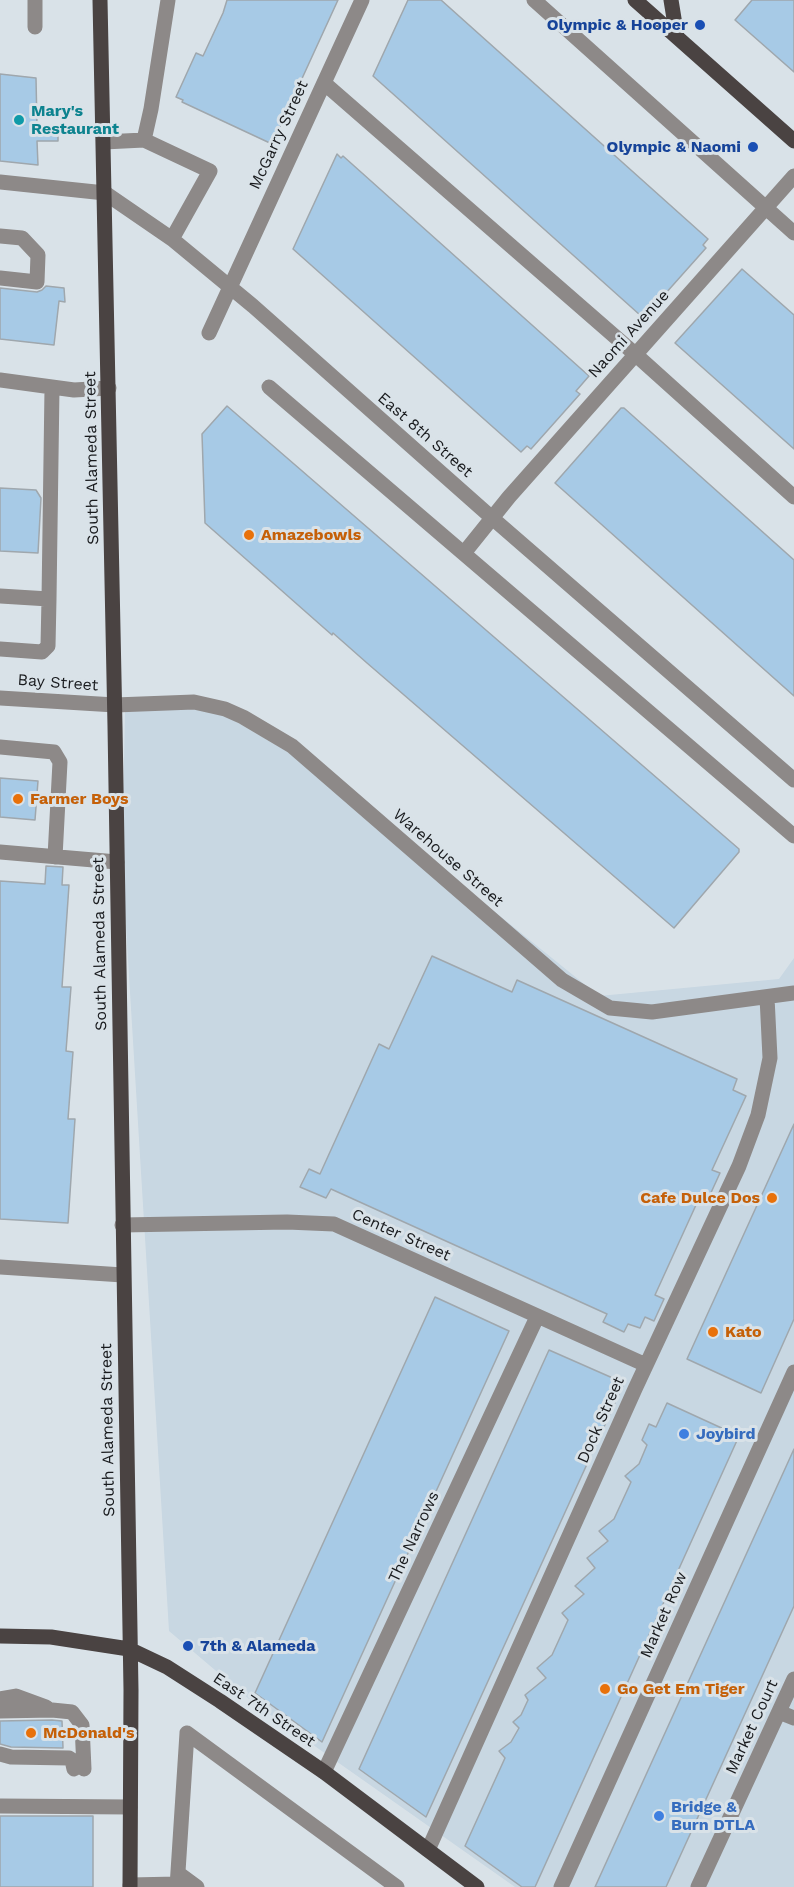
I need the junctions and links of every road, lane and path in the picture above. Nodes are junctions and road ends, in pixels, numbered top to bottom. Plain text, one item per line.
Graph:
1 (34, 0) edge
2 (100, 0) edge
3 (168, 0) edge
4 (362, 0) edge
5 (534, 0) edge
6 (635, 0) edge
7 (671, 0) edge
8 (35, 27) dead end
9 (677, 37) junction
10 (324, 82) junction
11 (144, 140) junction
12 (794, 141) edge
13 (104, 142) junction
14 (794, 176) edge
15 (0, 182) edge
16 (105, 193) junction
17 (765, 208) junction
18 (794, 233) edge
19 (0, 236) edge
20 (172, 239) junction
21 (0, 278) edge
22 (229, 286) junction
23 (209, 333) dead end
24 (635, 354) junction
25 (0, 380) edge
26 (269, 387) dead end
27 (52, 388) junction
28 (109, 388) junction
29 (794, 497) edge
30 (491, 517) junction
31 (464, 553) junction
32 (0, 596) edge
33 (49, 599) junction
34 (0, 649) edge
35 (0, 698) edge
36 (115, 705) junction
37 (0, 747) edge
38 (794, 780) edge
39 (794, 836) edge
40 (0, 852) edge
41 (55, 857) junction
42 (117, 862) junction
43 (794, 993) edge
44 (767, 997) junction
45 (122, 1225) junction
46 (0, 1267) edge
47 (123, 1275) junction
48 (537, 1317) junction
49 (646, 1365) junction
50 (794, 1372) edge
51 (0, 1636) edge
52 (129, 1649) junction
53 (794, 1679) edge
54 (0, 1699) edge
55 (52, 1710) junction
56 (0, 1711) edge
57 (779, 1712) junction
58 (794, 1718) edge
59 (0, 1754) edge
60 (324, 1773) junction
61 (0, 1806) edge
62 (130, 1807) junction
63 (428, 1850) junction
64 (178, 1882) edge
65 (130, 1886) edge
66 (197, 1887) edge
67 (397, 1887) edge
68 (477, 1887) edge
69 (561, 1887) edge
70 (698, 1887) edge

1 - 8 street
2 - 13 main road, South Alameda Street
3 - 11 street
4 - 10 street, McGarry Street
5 - 17 street
6 - 9 main road
7 - 9 main road
9 - 12 main road
10 - 22 street, McGarry Street
10 - 24 street
11 - 13 street
11 - 20 street
13 - 16 main road, South Alameda Street
14 - 17 street, Naomi Avenue
15 - 16 street, East 8th Street
16 - 20 street, East 8th Street
16 - 28 main road, South Alameda Street
17 - 18 street
17 - 24 street, Naomi Avenue
19 - 21 street
20 - 22 street, East 8th Street
22 - 23 street, McGarry Street
22 - 30 street, East 8th Street
24 - 29 street
24 - 30 street, Naomi Avenue
25 - 27 street
26 - 31 street
27 - 28 street
27 - 33 street
28 - 36 main road, South Alameda Street
30 - 31 street, Naomi Avenue
30 - 38 street, East 8th Street
31 - 39 street
32 - 33 street
33 - 34 street
35 - 36 street, Bay Street
36 - 42 main road, South Alameda Street
36 - 44 street, Warehouse Street
37 - 41 street
40 - 41 street
41 - 42 street
42 - 45 main road, South Alameda Street
43 - 44 street, Warehouse Street
44 - 49 street, Dock Street
45 - 47 main road, South Alameda Street
45 - 48 street, Center Street
46 - 47 street
47 - 52 main road, South Alameda Street
48 - 49 street, Center Street
48 - 60 street, The Narrows
49 - 63 street, Dock Street
50 - 69 street, Market Row
51 - 52 main road, East 7th Street
52 - 60 main road, East 7th Street
52 - 62 main road, South Alameda Street
53 - 57 street, Market Court
54 - 55 street
55 - 56 street
55 - 59 street
57 - 58 street
57 - 70 street, Market Court
60 - 63 main road, East 7th Street
61 - 62 street
62 - 65 main road, South Alameda Street
63 - 68 main road, East 7th Street
64 - 65 street
64 - 66 street
64 - 67 street

